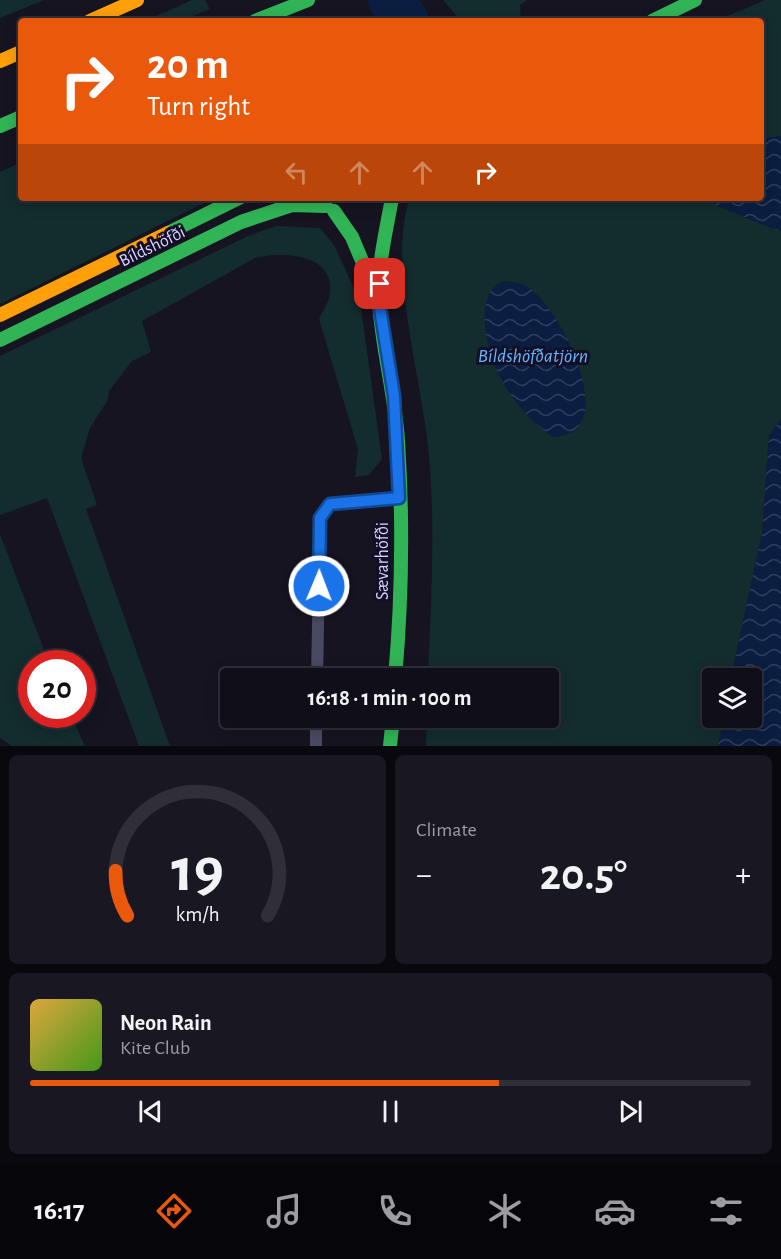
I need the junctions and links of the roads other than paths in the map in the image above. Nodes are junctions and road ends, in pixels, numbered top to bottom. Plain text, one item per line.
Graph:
1 (137, 0) edge
2 (284, 0) edge
3 (308, 0) edge
4 (695, 0) edge
5 (97, 18) edge
6 (263, 18) edge
7 (293, 18) edge
8 (658, 18) edge
9 (18, 53) edge
10 (0, 61) edge
11 (18, 118) edge
12 (0, 126) edge
13 (233, 201) edge
14 (385, 201) edge
15 (389, 201) edge
16 (325, 205) edge
17 (373, 209) dead end
18 (354, 214) dead end
19 (379, 302) junction
20 (0, 315) edge
21 (0, 340) edge
22 (399, 498) junction
23 (317, 668) edge
24 (396, 668) edge
25 (316, 728) edge
26 (392, 728) edge
27 (316, 746) edge
28 (390, 746) edge

1 - 5 main road
2 - 7 main road
3 - 6 main road, bridge
4 - 8 main road
9 - 10 main road
11 - 12 main road
13 - 20 main road, Bíldshöfði
14 - 17 main road
15 - 19 main road, Sævarhöfði
16 - 18 main road, Bíldshöfði
16 - 19 main road, Sævarhöfði
16 - 21 main road, Bíldshöfði
19 - 22 main road, Sævarhöfði
22 - 23 lane
22 - 24 main road, Sævarhöfði
25 - 27 lane
26 - 28 main road

